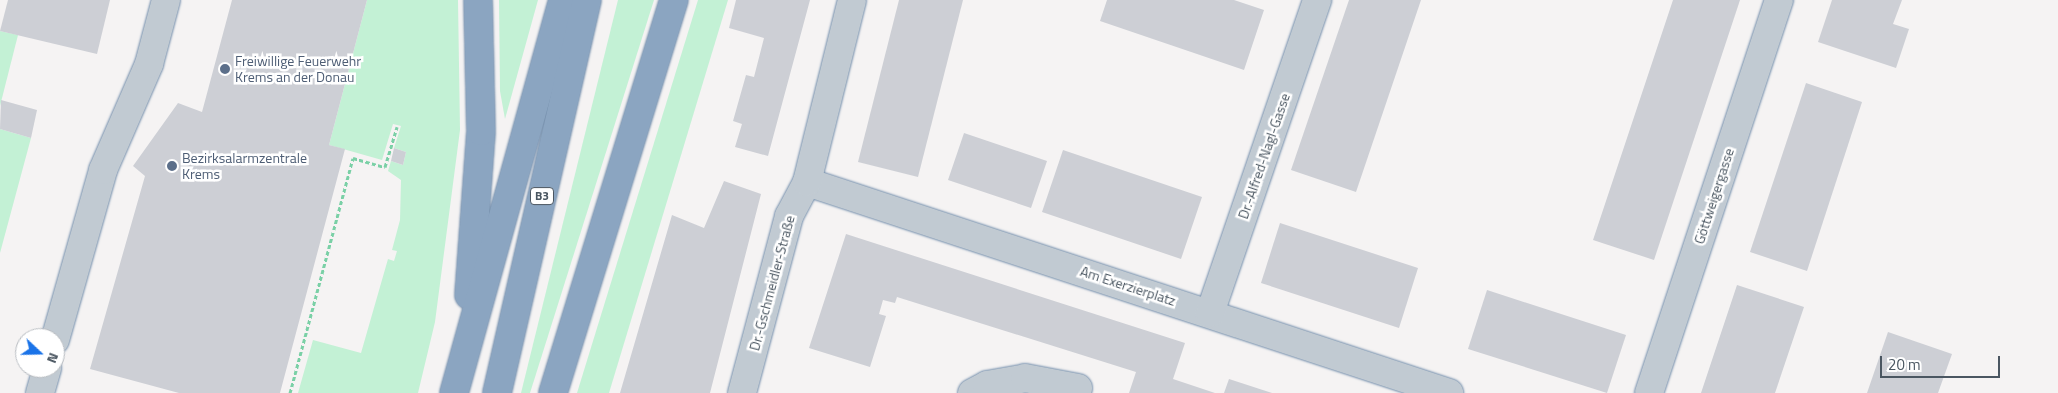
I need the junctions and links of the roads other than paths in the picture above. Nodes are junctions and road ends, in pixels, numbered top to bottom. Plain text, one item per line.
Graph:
1 (166, 0) edge
2 (478, 0) edge
3 (563, 0) edge
4 (587, 0) edge
5 (674, 0) edge
6 (852, 0) edge
7 (1317, 0) edge
8 (1779, 0) edge
9 (807, 182) junction
10 (1210, 313) junction
11 (58, 328) edge
12 (464, 356) junction
13 (44, 378) edge
14 (1078, 388) dead end
15 (40, 393) edge
16 (454, 393) edge
17 (497, 393) edge
18 (553, 393) edge
19 (742, 393) edge
20 (972, 393) edge
21 (1449, 393) edge
22 (1649, 393) edge

1 - 11 street
2 - 12 highway
3 - 12 highway, B3
4 - 17 highway, B3
5 - 18 highway
6 - 9 street, Dr.-Gschmeidler-Straße
7 - 10 street, Dr.-Alfred-Nagl-Gasse
8 - 22 street, Göttweigergasse
9 - 10 street, Am Exerzierplatz
9 - 19 street, Dr.-Gschmeidler-Straße
10 - 21 street, Am Exerzierplatz
12 - 16 highway, B3
13 - 15 street
14 - 20 street

